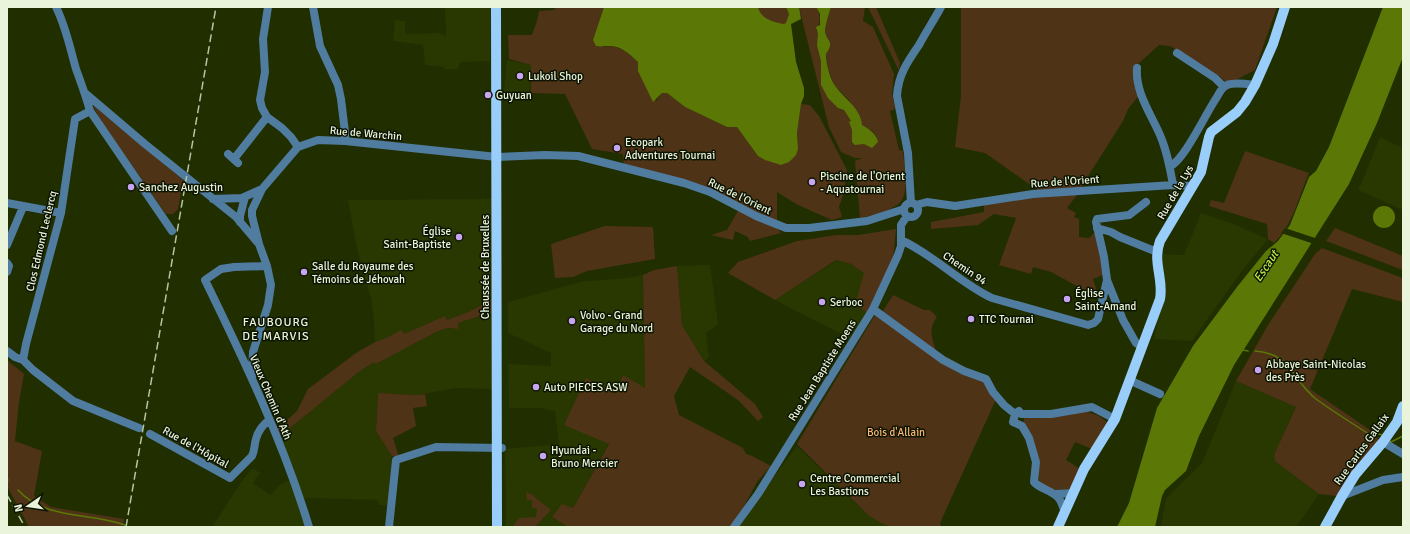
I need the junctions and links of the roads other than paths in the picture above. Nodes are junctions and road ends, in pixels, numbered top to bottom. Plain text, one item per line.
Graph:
1 (56, 7) edge
2 (268, 7) edge
3 (313, 7) edge
4 (496, 7) edge
5 (501, 7) edge
6 (941, 7) edge
7 (1285, 7) edge
8 (1177, 53) dead end
9 (1137, 68) dead end
10 (1255, 85) junction
11 (1224, 87) junction
12 (85, 93) junction
13 (90, 111) junction
14 (267, 117) junction
15 (345, 141) junction
16 (298, 147) junction
17 (499, 156) junction
18 (233, 158) dead end
19 (1170, 166) junction
20 (1173, 185) junction
21 (1193, 186) junction
22 (262, 189) junction
23 (245, 197) junction
24 (213, 199) junction
25 (1146, 202) dead end
26 (7, 204) edge
27 (914, 204) junction
28 (23, 207) junction
29 (252, 210) junction
30 (61, 213) junction
31 (905, 213) junction
32 (238, 219) junction
33 (1097, 228) junction
34 (172, 231) dead end
35 (901, 240) junction
36 (258, 244) junction
37 (7, 245) edge
38 (1157, 252) junction
39 (7, 263) edge
40 (267, 266) junction
41 (7, 272) edge
42 (1107, 280) junction
43 (873, 309) junction
44 (1142, 347) junction
45 (7, 351) edge
46 (24, 360) junction
47 (252, 377) junction
48 (1129, 380) junction
49 (1160, 394) dead end
50 (1403, 406) edge
51 (1015, 414) junction
52 (1115, 419) junction
53 (269, 420) junction
54 (139, 428) dead end
55 (150, 434) dead end
56 (1384, 442) junction
57 (500, 448) junction
58 (1403, 454) edge
59 (1403, 476) edge
60 (1074, 493) junction
61 (1055, 494) junction
62 (1342, 496) junction
63 (1064, 512) junction
64 (309, 527) edge
65 (389, 527) edge
66 (497, 527) edge
67 (502, 527) edge
68 (734, 527) edge
69 (1058, 527) edge
70 (1325, 527) edge

1 - 12 street
2 - 14 street
3 - 15 street
4 - 17 main road, Chaussée de Bruxelles
5 - 17 main road, Chaussée de Bruxelles
6 - 27 street
7 - 10 main road, Rue de la Lys
8 - 11 street
9 - 19 street
10 - 11 street
10 - 21 main road, Rue de la Lys
11 - 19 street
12 - 13 street
12 - 24 street
13 - 30 street, Clos Edmond Leclercq
13 - 34 street
14 - 16 street
14 - 18 street
15 - 16 street, Rue de Warchin
15 - 17 street, Rue de Warchin
16 - 22 street
17 - 31 street, Rue de l'Orient
17 - 57 main road, Chaussée de Bruxelles
19 - 20 street
20 - 21 street, Rue de l'Orient
20 - 27 street, Rue de l'Orient
21 - 38 main road, Rue de la Lys
22 - 23 street
22 - 29 street
23 - 24 street
23 - 32 street
24 - 32 street
25 - 33 street
26 - 28 street
27 - 31 street
27 - 31 street
28 - 30 street
28 - 37 street
29 - 32 street
29 - 36 street
30 - 46 street, Clos Edmond Leclercq
31 - 35 street, Rue Jean Baptiste Moens
32 - 36 street
33 - 38 street
33 - 42 street
35 - 42 street, Chemin 94
35 - 43 street, Rue Jean Baptiste Moens
36 - 40 street
38 - 44 main road, Rue de la Lys
39 - 41 street
40 - 47 street
40 - 47 street, Vieux Chemin d'Ath
42 - 44 street
43 - 51 street
43 - 68 street, Rue Jean Baptiste Moens
44 - 48 main road, Rue de la Lys
45 - 46 street
46 - 54 street
47 - 53 street, Vieux Chemin d'Ath
48 - 49 street
48 - 52 main road, Rue de la Lys
50 - 56 main road, Rue Carlos Gallaix
51 - 52 street
51 - 61 street
52 - 60 main road, Rue de la Lys
53 - 55 street, Rue de l'Hôpital
53 - 64 street, Vieux Chemin d'Ath
56 - 58 street
56 - 62 main road, Rue Carlos Gallaix
57 - 65 street
57 - 66 main road, Chaussée de Bruxelles
57 - 67 main road, Chaussée de Bruxelles
59 - 62 street
60 - 61 street
60 - 63 main road, Rue de la Lys
61 - 63 street
62 - 70 main road, Rue Carlos Gallaix
63 - 69 main road, Rue de la Lys

